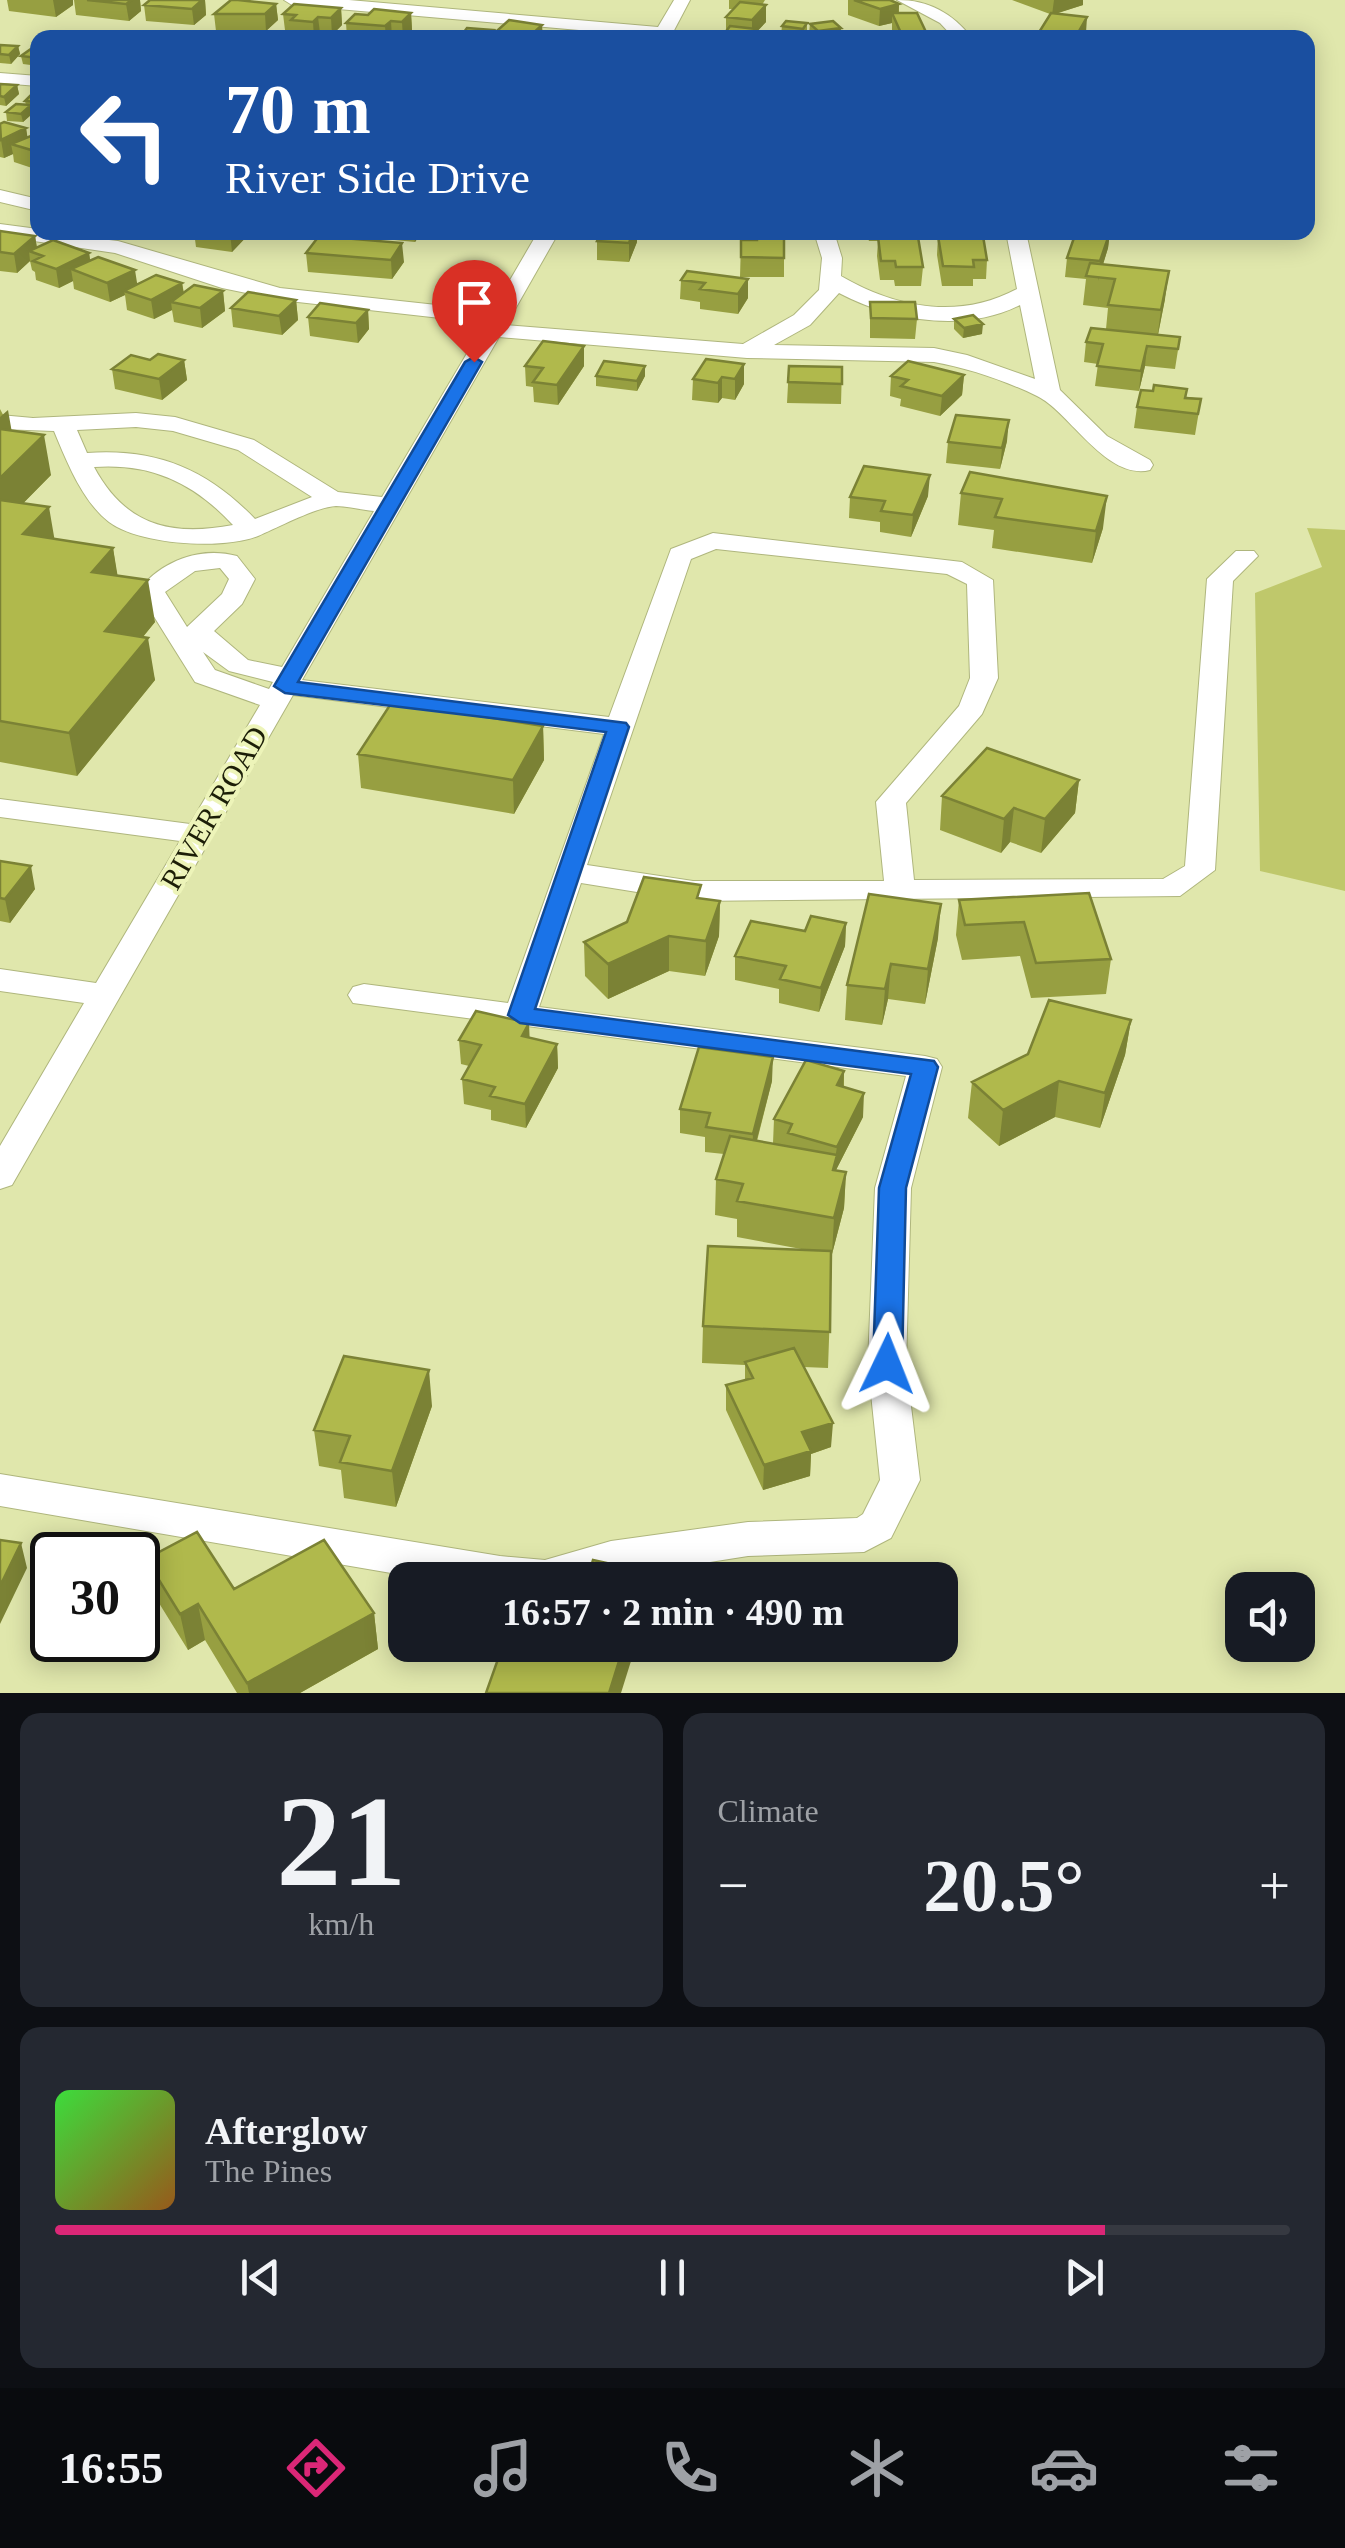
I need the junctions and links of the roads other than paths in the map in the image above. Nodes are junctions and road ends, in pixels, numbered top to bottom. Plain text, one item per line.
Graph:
1 (292, 0) edge
2 (682, 0) edge
3 (905, 0) edge
4 (609, 30) edge
5 (665, 30) edge
6 (956, 30) edge
7 (0, 78) edge
8 (30, 80) edge
9 (0, 196) edge
10 (30, 202) edge
11 (0, 230) edge
12 (30, 232) edge
13 (121, 240) edge
14 (544, 240) edge
15 (826, 240) edge
16 (1018, 240) edge
17 (831, 279) junction
18 (1028, 292) junction
19 (496, 324) junction
20 (747, 351) junction
21 (1049, 392) junction
22 (0, 422) edge
23 (62, 423) junction
24 (79, 462) junction
25 (1141, 465) dead end
26 (331, 498) junction
27 (391, 506) junction
28 (252, 530) junction
29 (1245, 556) dead end
30 (284, 688) junction
31 (618, 727) junction
32 (0, 808) edge
33 (198, 834) junction
34 (569, 872) junction
35 (900, 890) junction
36 (0, 980) edge
37 (104, 995) junction
38 (364, 995) dead end
39 (520, 1015) junction
40 (0, 1176) edge
41 (0, 1490) edge

1 - 4 street
2 - 5 street
3 - 6 street
7 - 8 street
9 - 10 street
11 - 12 street
13 - 19 street
14 - 19 street, RIVER ROAD
15 - 17 street
16 - 18 street
17 - 18 street
17 - 20 street
18 - 21 street
19 - 20 street
19 - 27 street, RIVER ROAD
20 - 21 street
21 - 25 street
22 - 23 street
23 - 24 street
23 - 26 street
24 - 28 street
24 - 28 street
26 - 27 street
26 - 28 street
27 - 30 street, RIVER ROAD
29 - 35 street
30 - 30 street
30 - 31 street
30 - 33 street, RIVER ROAD
31 - 34 street
31 - 35 street
32 - 33 street
33 - 37 street, RIVER ROAD
34 - 35 street
34 - 39 street
36 - 37 street
37 - 40 street, RIVER ROAD
38 - 39 street
39 - 41 street

